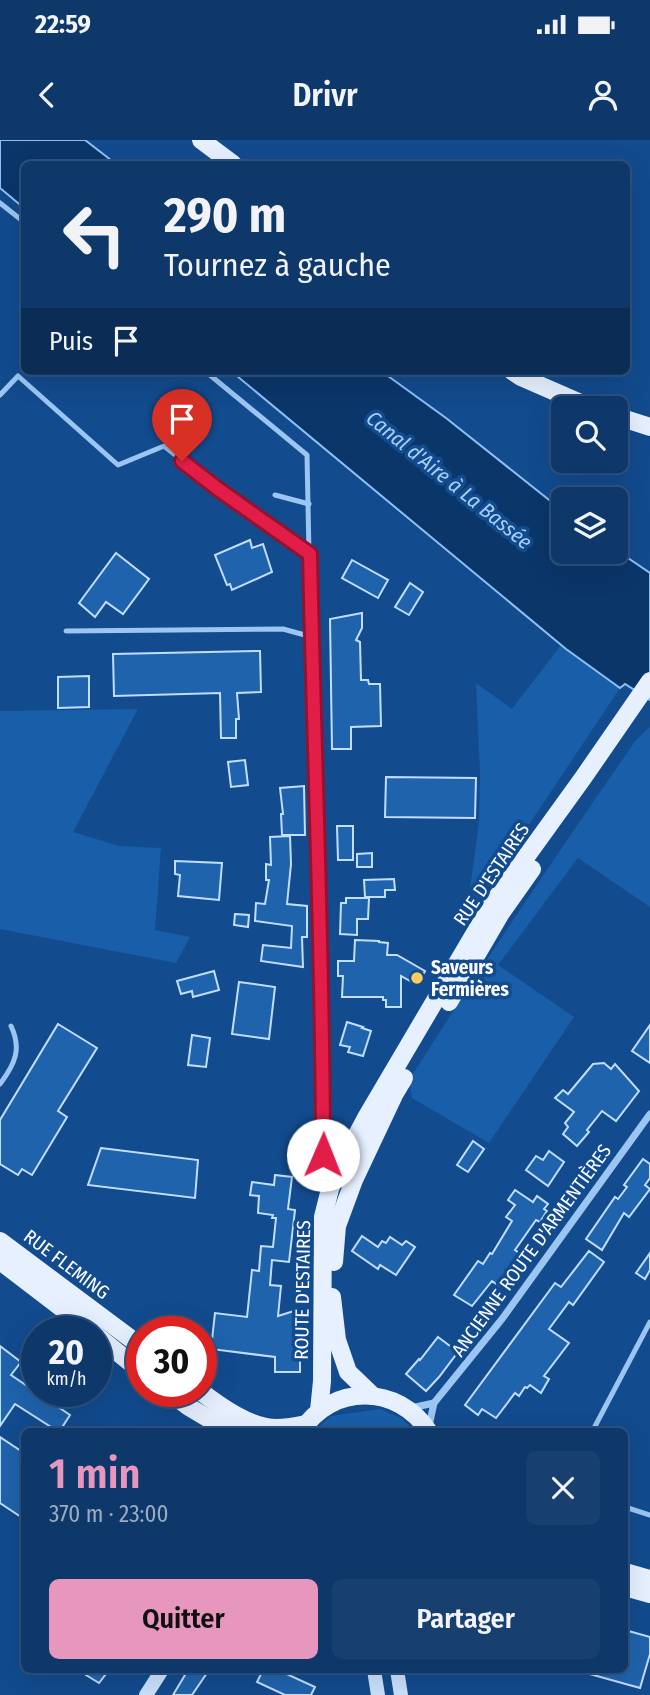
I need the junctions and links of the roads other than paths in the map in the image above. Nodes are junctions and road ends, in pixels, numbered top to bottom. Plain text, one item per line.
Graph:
1 (201, 140) edge
2 (229, 161) edge
3 (0, 203) edge
4 (21, 220) edge
5 (210, 375) edge
6 (518, 375) edge
7 (0, 395) edge
8 (565, 396) edge
9 (628, 420) edge
10 (650, 427) edge
11 (275, 495) dead end
12 (309, 504) junction
13 (310, 554) junction
14 (66, 631) dead end
15 (312, 637) junction
16 (647, 694) edge
17 (11, 1026) dead end
18 (0, 1084) edge
19 (650, 1114) edge
20 (337, 1172) junction
21 (354, 1180) junction
22 (0, 1241) edge
23 (0, 1261) edge
24 (73, 1316) edge
25 (650, 1322) edge
26 (126, 1335) edge
27 (112, 1347) edge
28 (126, 1359) edge
29 (373, 1396) junction
30 (217, 1402) edge
31 (435, 1402) junction
32 (189, 1407) edge
33 (408, 1408) junction
34 (319, 1411) junction
35 (224, 1428) edge
36 (303, 1428) edge
37 (427, 1428) edge
38 (430, 1428) edge
39 (594, 1428) edge
40 (628, 1508) edge
41 (650, 1515) edge
42 (628, 1573) edge
43 (650, 1579) edge
44 (628, 1588) edge
45 (650, 1594) edge
46 (161, 1673) edge
47 (374, 1673) edge
48 (397, 1673) edge
49 (400, 1693) edge
50 (378, 1694) edge
51 (146, 1695) edge

1 - 2 main road
3 - 4 lane
5 - 12 lane
6 - 8 main road
7 - 13 lane
9 - 10 main road
11 - 12 lane
12 - 13 lane
13 - 15 street
14 - 15 lane
15 - 20 street
16 - 20 main road, RUE D'ESTAIRES
16 - 21 main road, ROUTE D'ESTAIRES
17 - 18 lane
19 - 31 street, ANCIENNE ROUTE D'ARMENTIÈRES
20 - 21 street
20 - 34 main road, ROUTE D'ESTAIRES
21 - 29 main road, ROUTE D'ESTAIRES
22 - 26 main road, RUE FLEMING
23 - 24 main road, RUE FLEMING
25 - 39 lane
27 - 28 main road, RUE FLEMING
29 - 33 main road
29 - 34 main road
30 - 36 main road
31 - 33 street
31 - 38 street, ANCIENNE ROUTE D'ARMENTIÈRES
32 - 35 main road
33 - 37 main road
34 - 36 main road
40 - 41 lane
42 - 43 main road
44 - 45 main road
46 - 51 main road
47 - 50 main road
48 - 49 main road
49 - 50 lane

